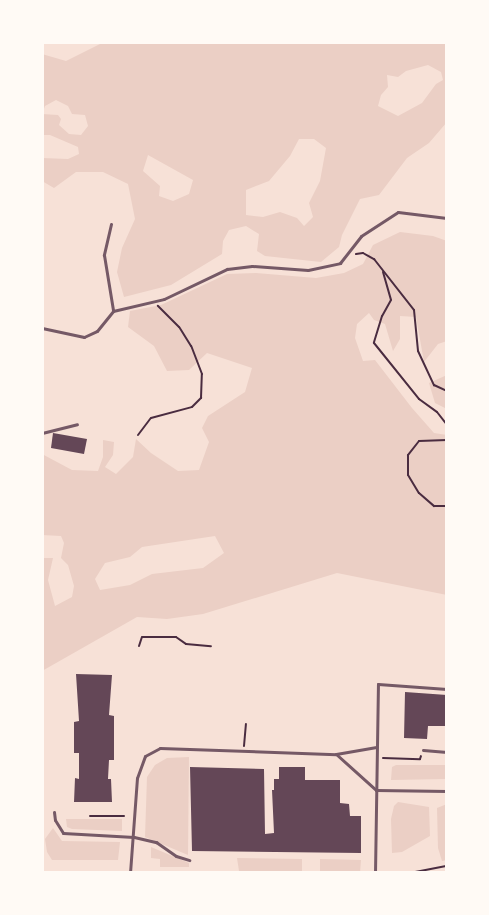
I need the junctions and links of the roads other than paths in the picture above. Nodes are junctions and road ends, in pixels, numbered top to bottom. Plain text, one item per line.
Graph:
1 (447, 218) edge
2 (111, 224) dead end
3 (113, 311) junction
4 (42, 328) edge
5 (77, 424) dead end
6 (42, 433) edge
7 (447, 689) edge
8 (376, 747) junction
9 (423, 750) road end
10 (447, 752) edge
11 (336, 754) junction
12 (376, 790) junction
13 (447, 792) edge
14 (54, 812) dead end
15 (134, 837) junction
16 (189, 860) dead end
17 (130, 873) edge
18 (375, 873) edge

1 - 3 lane
2 - 3 lane
3 - 4 lane
5 - 6 lane
7 - 8 lane
8 - 11 lane
8 - 12 lane
9 - 10 lane
11 - 12 lane
11 - 15 lane
12 - 13 lane
12 - 18 lane
14 - 15 lane
15 - 16 lane
15 - 17 lane

